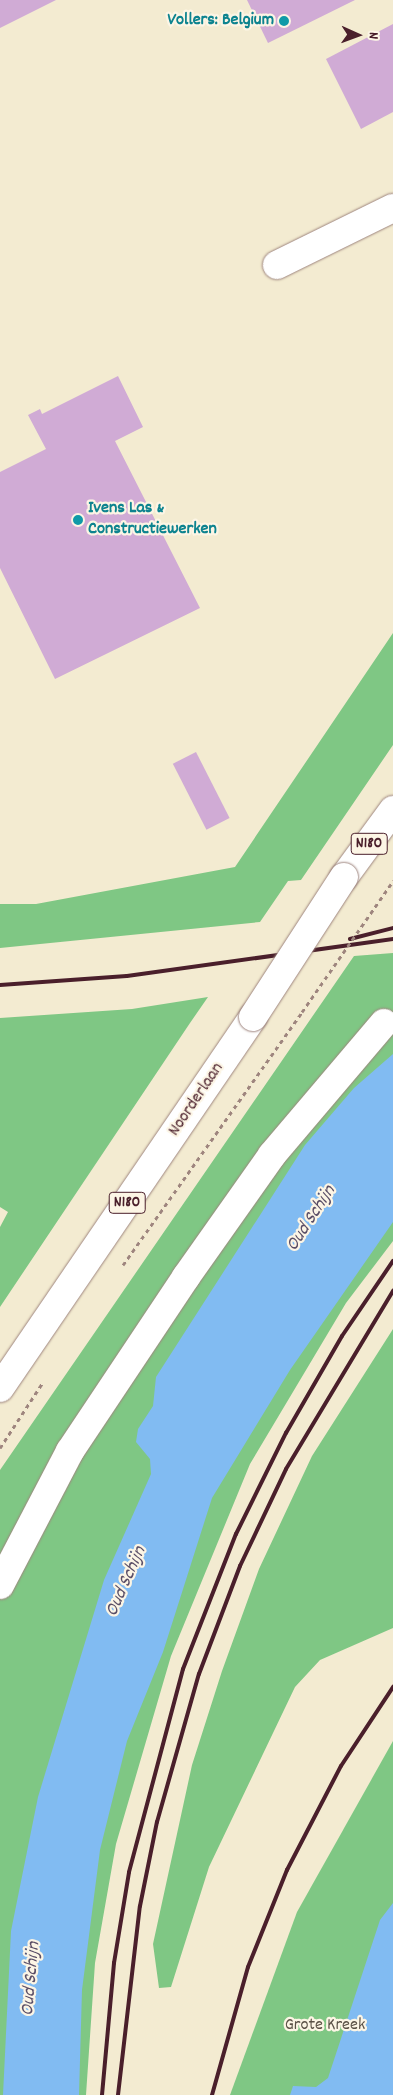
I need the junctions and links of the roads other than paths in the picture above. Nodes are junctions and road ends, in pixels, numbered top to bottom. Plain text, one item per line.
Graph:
1 (393, 208) edge
2 (277, 265) dead end
3 (393, 810) edge
4 (384, 1023) dead end
5 (0, 1388) edge
6 (0, 1586) edge

1 - 2 main road
3 - 5 main road, Noorderlaan / N180, bridge
4 - 6 main road

